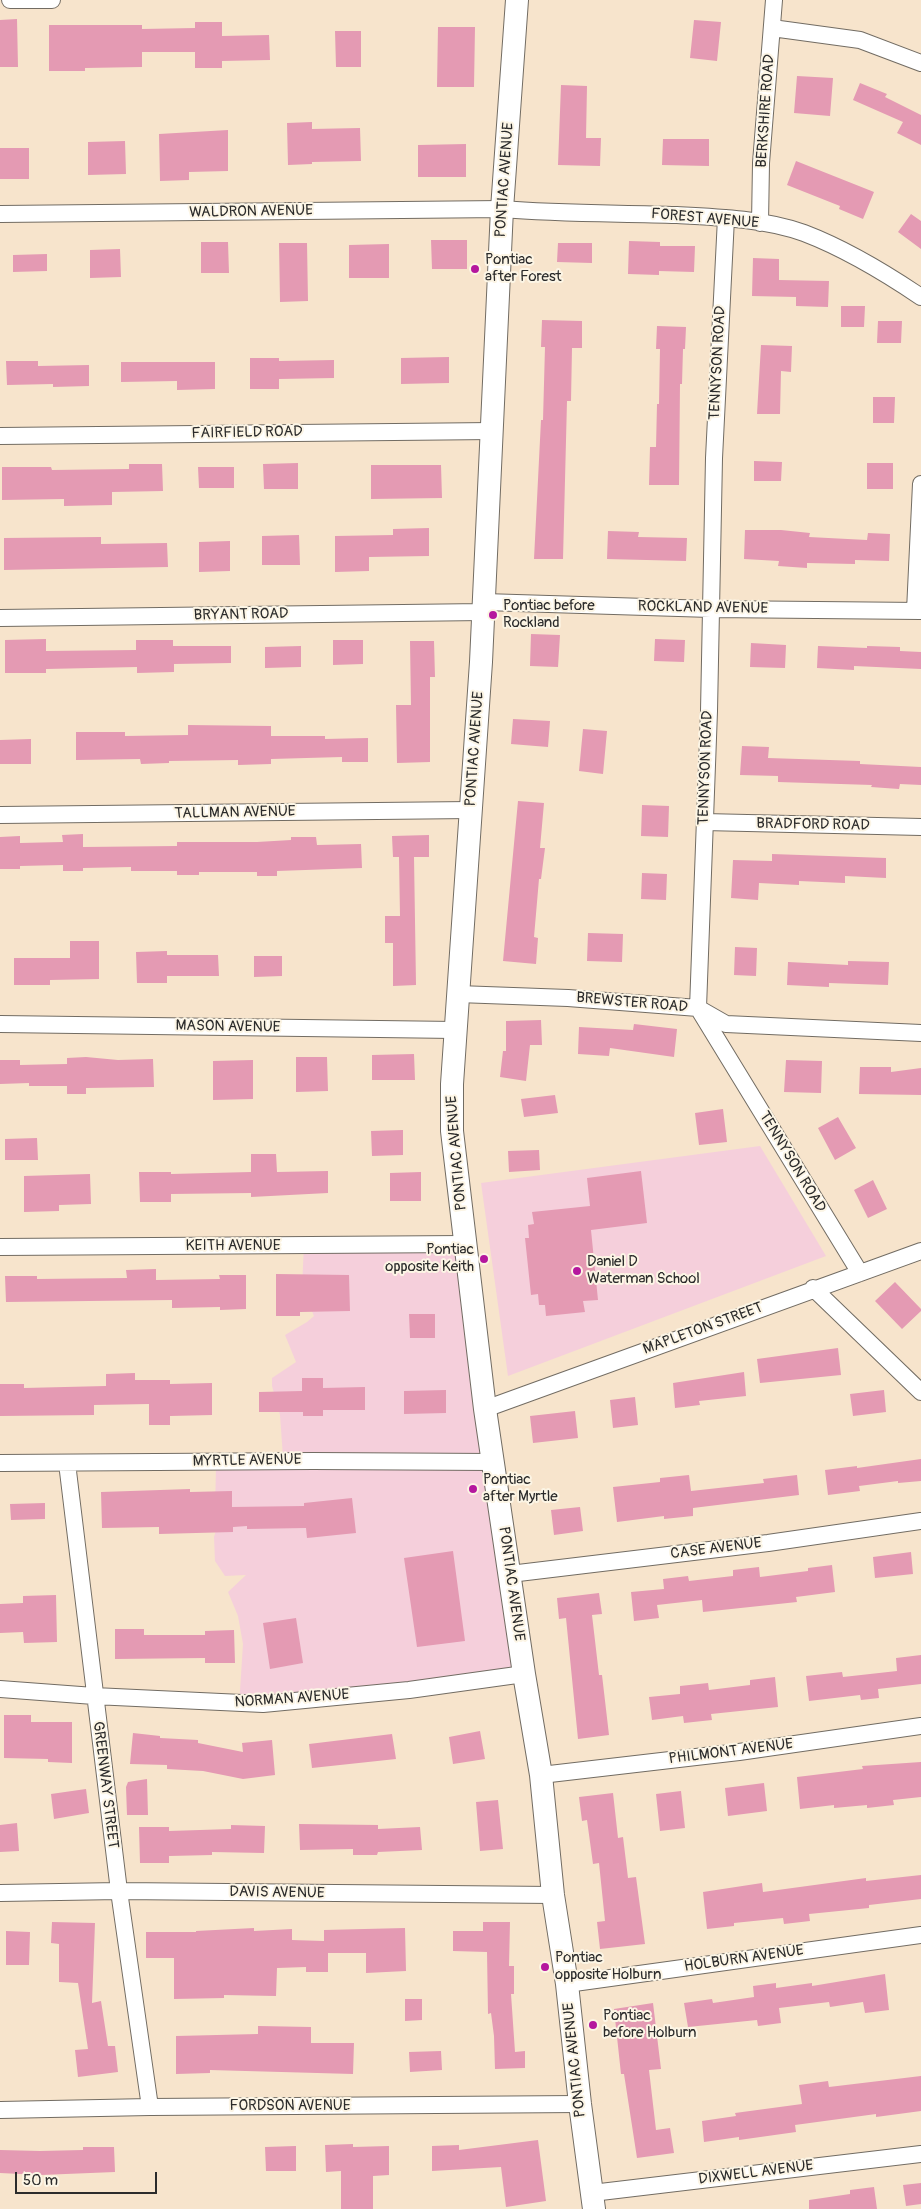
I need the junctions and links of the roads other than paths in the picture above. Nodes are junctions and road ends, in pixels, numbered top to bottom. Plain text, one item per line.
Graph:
1 (10, 0) edge
2 (52, 0) edge
3 (518, 0) edge
4 (774, 0) edge
5 (772, 28) junction
6 (921, 63) edge
7 (502, 209) junction
8 (0, 214) edge
9 (726, 218) junction
10 (760, 223) junction
11 (921, 297) edge
12 (493, 431) junction
13 (0, 436) edge
14 (921, 484) edge
15 (484, 607) junction
16 (711, 610) junction
17 (918, 611) edge
18 (0, 618) edge
19 (471, 810) junction
20 (0, 815) edge
21 (704, 822) junction
22 (921, 827) edge
23 (458, 994) junction
24 (698, 1008) junction
25 (0, 1024) edge
26 (456, 1030) junction
27 (921, 1033) edge
28 (465, 1244) junction
29 (0, 1247) edge
30 (921, 1251) edge
31 (860, 1273) junction
32 (813, 1288) junction
33 (921, 1392) edge
34 (485, 1409) junction
35 (493, 1462) junction
36 (0, 1463) edge
37 (67, 1463) junction
38 (921, 1521) edge
39 (510, 1574) junction
40 (524, 1674) junction
41 (0, 1689) edge
42 (94, 1696) junction
43 (921, 1726) edge
44 (541, 1776) junction
45 (119, 1891) junction
46 (0, 1893) edge
47 (553, 1895) junction
48 (921, 1935) edge
49 (567, 1984) junction
50 (580, 2104) junction
51 (150, 2107) junction
52 (0, 2110) edge
53 (921, 2154) edge
54 (593, 2201) edge

1 - 2 street
3 - 7 main road, PONTIAC AVENUE
4 - 5 street, BERKSHIRE ROAD
5 - 6 street
5 - 10 street, BERKSHIRE ROAD
7 - 8 street, WALDRON AVENUE
7 - 9 street, FOREST AVENUE
7 - 12 main road, PONTIAC AVENUE
9 - 10 street, FOREST AVENUE
9 - 16 street, TENNYSON ROAD
10 - 11 street, FOREST AVENUE
12 - 13 street, FAIRFIELD ROAD
12 - 15 main road, PONTIAC AVENUE
14 - 17 street
15 - 16 street, ROCKLAND AVENUE
15 - 18 street, BRYANT ROAD
15 - 19 main road, PONTIAC AVENUE
16 - 17 street, ROCKLAND AVENUE
16 - 21 street, TENNYSON ROAD
19 - 20 street, TALLMAN AVENUE
19 - 23 main road, PONTIAC AVENUE
21 - 22 street, BRADFORD ROAD
21 - 24 street, TENNYSON ROAD
23 - 24 street, BREWSTER ROAD
23 - 26 main road, PONTIAC AVENUE
24 - 27 street, BREWSTER ROAD
24 - 31 street, TENNYSON ROAD
25 - 26 street, MASON AVENUE
26 - 28 main road, PONTIAC AVENUE
28 - 29 street, KEITH AVENUE
28 - 34 main road, PONTIAC AVENUE
30 - 31 street, MAPLETON STREET
31 - 32 street, MAPLETON STREET
32 - 33 street
32 - 34 street, MAPLETON STREET
34 - 35 main road, PONTIAC AVENUE
35 - 37 street, MYRTLE AVENUE
35 - 39 main road, PONTIAC AVENUE
36 - 37 street, MYRTLE AVENUE
37 - 42 street, GREENWAY STREET
38 - 39 street, CASE AVENUE
39 - 40 main road, PONTIAC AVENUE
40 - 42 street, NORMAN AVENUE
40 - 44 main road, PONTIAC AVENUE
41 - 42 street, NORMAN AVENUE
42 - 45 street, GREENWAY STREET
43 - 44 street, PHILMONT AVENUE
44 - 47 main road, PONTIAC AVENUE
45 - 46 street, DAVIS AVENUE
45 - 47 street, DAVIS AVENUE
45 - 51 street, GREENWAY STREET
47 - 49 main road, PONTIAC AVENUE
48 - 49 street, HOLBURN AVENUE
49 - 50 main road, PONTIAC AVENUE
50 - 51 street, FORDSON AVENUE
50 - 54 main road, PONTIAC AVENUE
51 - 52 street, FORDSON AVENUE
53 - 54 street, DIXWELL AVENUE

